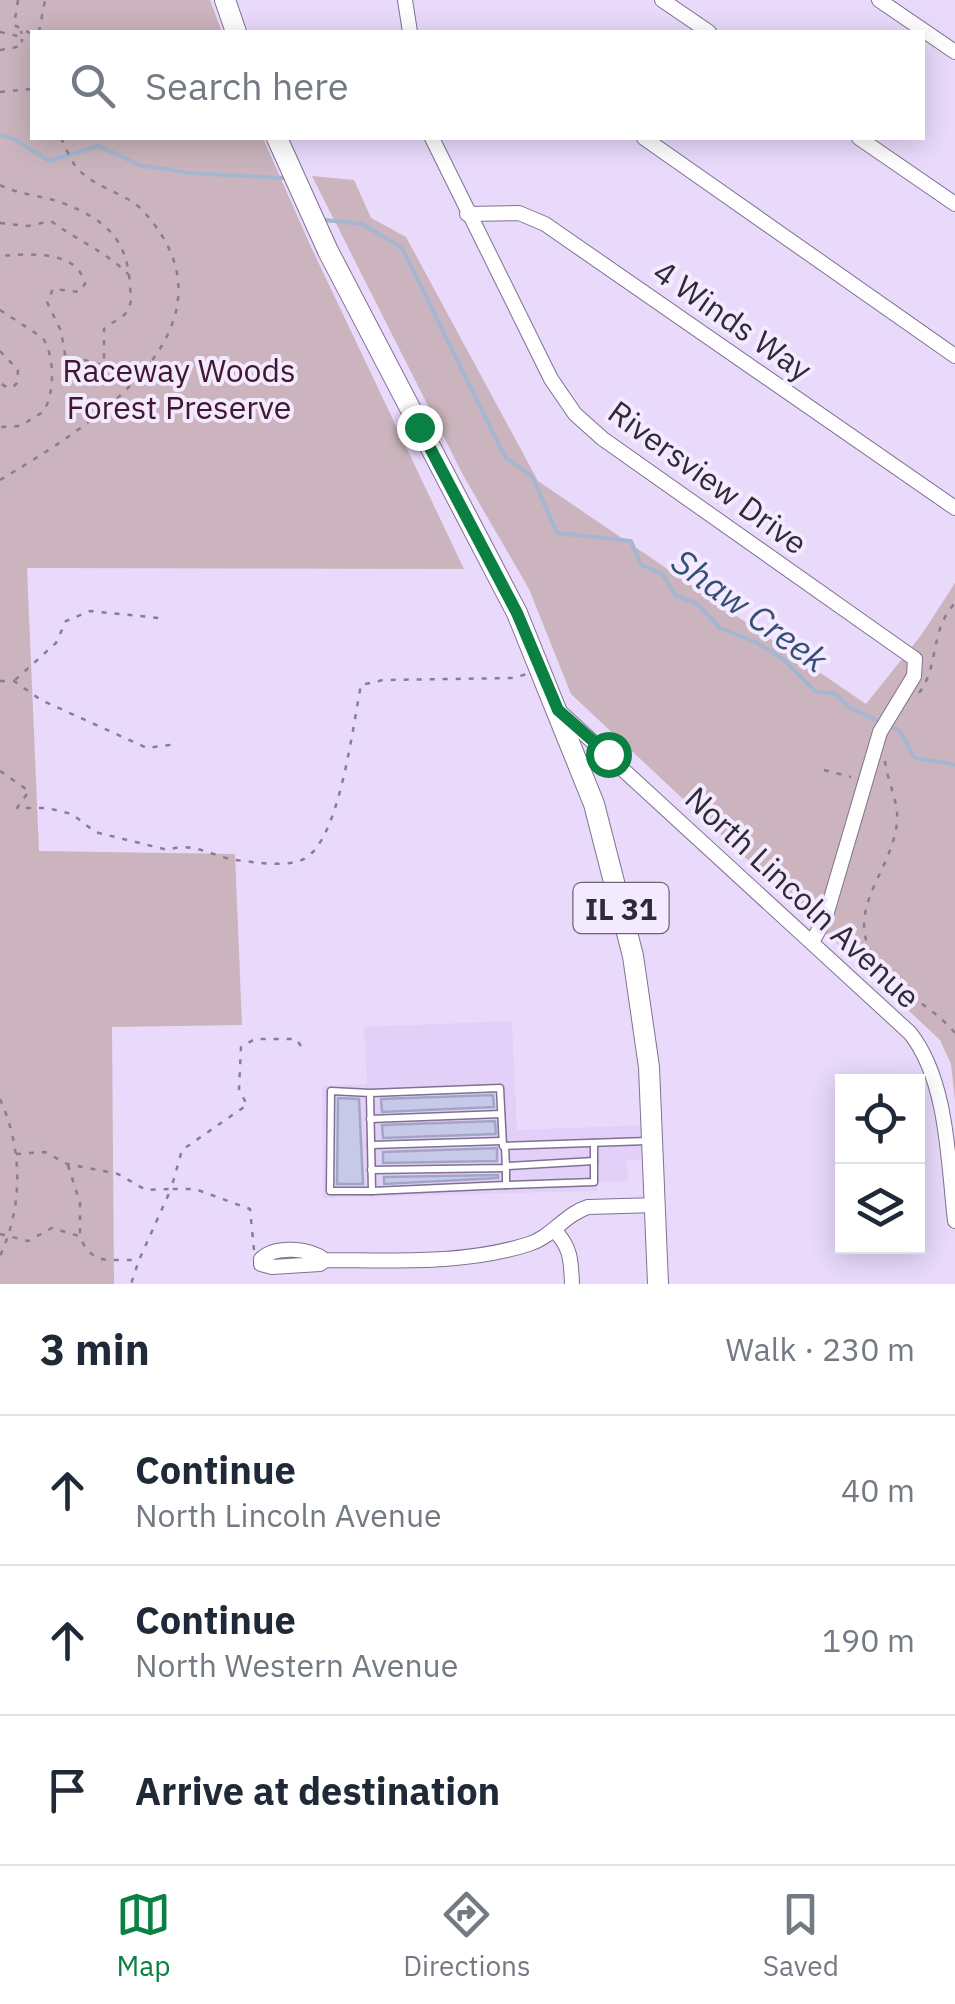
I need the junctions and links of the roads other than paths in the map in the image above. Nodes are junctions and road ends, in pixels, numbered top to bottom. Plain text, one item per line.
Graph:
1 (225, 0) edge
2 (405, 0) edge
3 (662, 0) edge
4 (878, 0) edge
5 (235, 30) edge
6 (410, 30) edge
7 (706, 30) edge
8 (922, 30) edge
9 (925, 32) edge
10 (955, 52) edge
11 (278, 140) edge
12 (433, 140) edge
13 (647, 140) edge
14 (862, 140) edge
15 (955, 204) edge
16 (467, 214) junction
17 (955, 356) edge
18 (955, 508) edge
19 (558, 710) junction
20 (812, 942) junction
21 (370, 1093) junction
22 (501, 1114) junction
23 (370, 1119) junction
24 (653, 1140) junction
25 (594, 1143) junction
26 (504, 1144) junction
27 (371, 1145) junction
28 (594, 1161) junction
29 (506, 1167) junction
30 (371, 1170) junction
31 (506, 1185) junction
32 (372, 1190) junction
33 (656, 1205) junction
34 (955, 1221) edge
35 (554, 1230) junction
36 (265, 1254) road end
37 (572, 1284) edge
38 (658, 1284) edge

1 - 5 main road
2 - 6 street
3 - 7 street
4 - 8 street
9 - 10 street
11 - 19 main road, IL 31
12 - 16 street, Riversview Drive
13 - 17 street
14 - 15 street
16 - 18 street, 4 Winds Way
16 - 20 street, Riversview Drive
19 - 20 street, North Lincoln Avenue
19 - 24 main road, IL 31
20 - 34 street, North Lincoln Avenue
21 - 22 lane
21 - 23 lane
21 - 32 lane
22 - 23 lane
22 - 26 lane
23 - 27 lane
24 - 25 lane
24 - 33 main road, IL 31
25 - 26 lane
25 - 28 lane
26 - 27 lane
26 - 29 lane
27 - 30 lane
28 - 29 lane
28 - 31 lane
29 - 30 lane
29 - 31 lane
30 - 32 lane
31 - 32 lane
33 - 35 street
33 - 38 main road, IL 31
35 - 36 street
35 - 37 street

